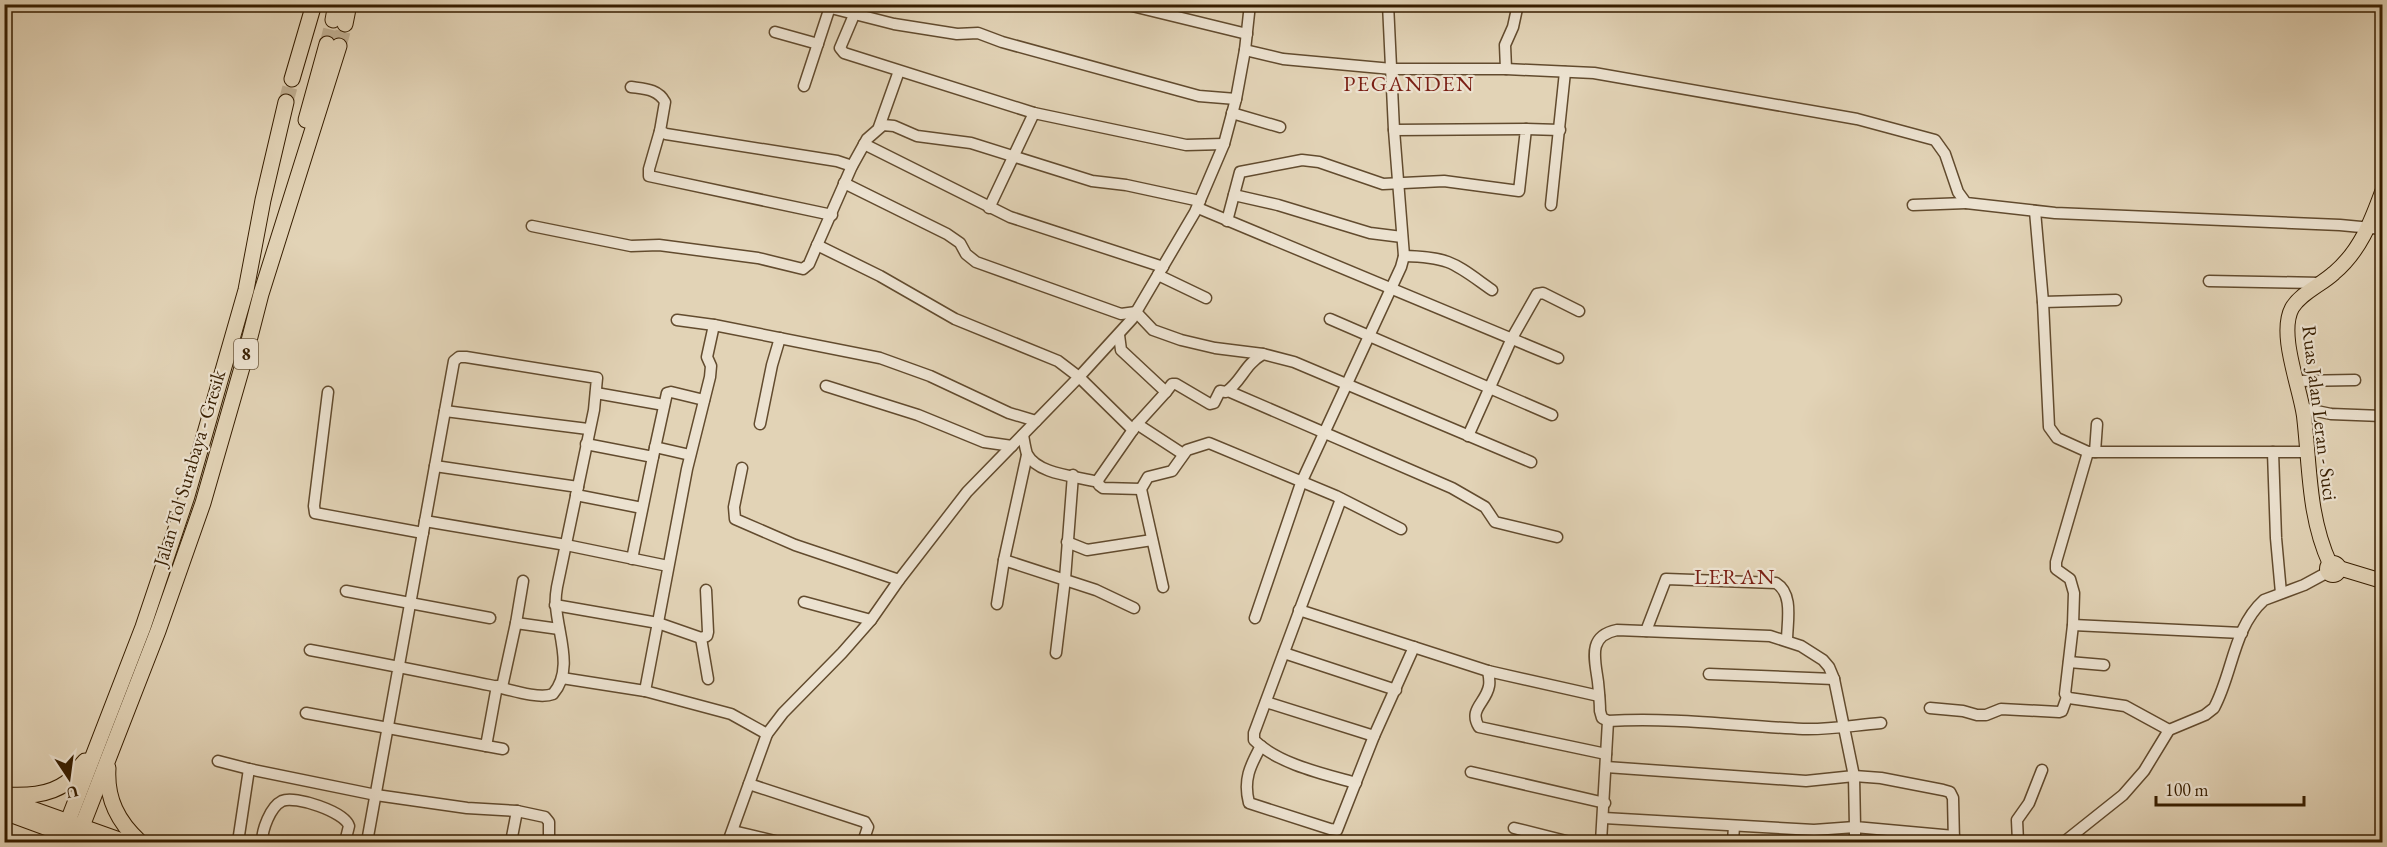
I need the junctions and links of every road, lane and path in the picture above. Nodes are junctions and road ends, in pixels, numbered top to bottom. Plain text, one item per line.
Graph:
1 (314, 4) edge
2 (336, 4) edge
3 (349, 4) edge
4 (1124, 4) edge
5 (1250, 4) edge
6 (1388, 4) edge
7 (1518, 4) edge
8 (831, 6) edge
9 (854, 15) junction
10 (775, 32) dead end
11 (1246, 34) junction
12 (818, 44) junction
13 (1245, 50) junction
14 (1392, 69) junction
15 (1506, 69) junction
16 (899, 71) junction
17 (1565, 72) junction
18 (292, 79) tunnel mouth
19 (804, 86) dead end
20 (631, 87) dead end
21 (1236, 99) junction
22 (286, 102) tunnel mouth
23 (1034, 113) junction
24 (1232, 114) junction
25 (879, 127) junction
26 (1280, 127) dead end
27 (1526, 129) junction
28 (1394, 130) junction
29 (1560, 130) junction
30 (660, 131) junction
31 (864, 144) junction
32 (1224, 144) junction
33 (1013, 157) junction
34 (852, 166) junction
35 (844, 183) junction
36 (1399, 184) junction
37 (2382, 192) edge
38 (1234, 195) junction
39 (1966, 203) junction
40 (1199, 204) junction
41 (1551, 205) dead end
42 (1913, 205) dead end
43 (989, 208) junction
44 (2035, 211) junction
45 (832, 214) junction
46 (1227, 221) junction
47 (531, 226) dead end
48 (2376, 228) edge
49 (1402, 237) junction
50 (817, 245) junction
51 (1404, 256) junction
52 (1161, 271) junction
53 (2209, 281) dead end
54 (2321, 283) junction
55 (1391, 288) junction
56 (246, 290) junction
57 (1492, 290) dead end
58 (1206, 298) dead end
59 (2116, 300) dead end
60 (2043, 302) junction
61 (1579, 311) dead end
62 (1136, 312) junction
63 (1330, 319) dead end
64 (677, 320) dead end
65 (714, 325) junction
66 (1119, 335) junction
67 (1369, 336) junction
68 (780, 338) junction
69 (1512, 338) junction
70 (1263, 354) junction
71 (1558, 358) dead end
72 (1079, 377) junction
73 (2355, 380) dead end
74 (2296, 381) junction
75 (1346, 384) junction
76 (826, 386) dead end
77 (1490, 388) junction
78 (1228, 391) junction
79 (328, 392) dead end
80 (1166, 392) junction
81 (596, 393) junction
82 (704, 400) junction
83 (664, 405) junction
84 (2302, 408) junction
85 (445, 411) junction
86 (1552, 415) dead end
87 (2382, 416) edge
88 (1036, 421) junction
89 (760, 424) dead end
90 (2097, 424) dead end
91 (1135, 427) junction
92 (588, 429) junction
93 (1323, 432) junction
94 (1023, 435) junction
95 (1468, 436) junction
96 (586, 444) junction
97 (1012, 446) junction
98 (654, 452) junction
99 (2092, 452) junction
100 (2273, 452) junction
101 (2307, 452) junction
102 (1183, 454) junction
103 (690, 455) junction
104 (1028, 455) junction
105 (1531, 462) dead end
106 (435, 466) junction
107 (742, 468) dead end
108 (1073, 475) junction
109 (1098, 482) junction
110 (1301, 483) junction
111 (1141, 489) junction
112 (577, 491) junction
113 (1341, 500) junction
114 (642, 508) junction
115 (425, 521) junction
116 (1401, 530) dead end
117 (423, 533) junction
118 (1557, 537) dead end
119 (1152, 540) junction
120 (1067, 542) junction
121 (566, 545) junction
122 (632, 559) junction
123 (1004, 560) junction
124 (668, 566) junction
125 (2332, 568) junction
126 (1065, 579) junction
127 (899, 580) junction
128 (524, 581) dead end
129 (2382, 581) edge
130 (1163, 587) dead end
131 (706, 590) dead end
132 (346, 591) dead end
133 (2281, 593) junction
134 (411, 602) junction
135 (804, 602) dead end
136 (997, 604) dead end
137 (555, 605) junction
138 (1134, 608) dead end
139 (1299, 610) junction
140 (490, 618) dead end
141 (1255, 618) dead end
142 (871, 620) junction
143 (516, 623) junction
144 (658, 623) junction
145 (2073, 625) junction
146 (559, 629) junction
147 (1646, 631) junction
148 (2242, 633) junction
149 (701, 638) junction
150 (1787, 641) junction
151 (1414, 647) junction
152 (310, 650) dead end
153 (1056, 653) dead end
154 (1284, 653) junction
155 (2069, 662) junction
156 (2104, 665) dead end
157 (398, 667) junction
158 (1488, 671) junction
159 (1709, 674) dead end
160 (562, 678) junction
161 (708, 679) dead end
162 (1834, 679) junction
163 (499, 687) junction
164 (1396, 690) junction
165 (645, 691) junction
166 (1599, 696) junction
167 (2067, 697) junction
168 (1266, 702) junction
169 (1930, 708) dead end
170 (306, 713) dead end
171 (1608, 721) junction
172 (1881, 723) dead end
173 (388, 728) junction
174 (1844, 728) junction
175 (2169, 730) junction
176 (767, 734) junction
177 (1374, 735) junction
178 (486, 746) junction
179 (1261, 746) junction
180 (503, 749) dead end
181 (94, 750) junction
182 (1606, 754) junction
183 (109, 756) junction
184 (218, 761) dead end
185 (1606, 767) junction
186 (249, 769) junction
187 (2042, 770) dead end
188 (1471, 772) dead end
189 (1854, 776) junction
190 (1356, 783) junction
191 (749, 784) junction
192 (376, 795) junction
193 (4, 797) edge
194 (1605, 804) junction
195 (517, 811) junction
196 (4, 812) edge
197 (1604, 818) junction
198 (1734, 826) junction
199 (1855, 827) junction
200 (1514, 828) dead end
201 (733, 831) junction
202 (75, 833) edge
203 (1954, 839) edge
204 (126, 843) edge
205 (141, 843) edge
206 (238, 843) edge
207 (262, 843) edge
208 (345, 843) edge
209 (367, 843) edge
210 (511, 843) edge
211 (549, 843) edge
212 (728, 843) edge
213 (779, 843) edge
214 (863, 843) edge
215 (1570, 843) edge
216 (1601, 843) edge
217 (1733, 843) edge
218 (1855, 843) edge
219 (2018, 843) edge
220 (2064, 843) edge

1 - 18 highway
2 - 3 highway
4 - 11 street
5 - 11 street
6 - 14 street
7 - 15 street
8 - 9 street
8 - 12 street
9 - 16 street
9 - 21 street
10 - 12 street
11 - 13 street
12 - 19 street
13 - 14 street
13 - 21 street
14 - 15 street
14 - 28 street
15 - 17 street
16 - 23 street
16 - 25 street
17 - 29 street
17 - 39 street
20 - 30 street
21 - 24 street
22 - 56 highway, Jalan Tol Surabaya - Gresik / 8
23 - 32 street
23 - 33 street
24 - 26 street
24 - 32 street
25 - 31 street
25 - 33 street
27 - 28 street
27 - 29 street
27 - 36 street
28 - 36 street
29 - 41 street
30 - 34 street
30 - 45 street
31 - 34 street
31 - 43 street
32 - 40 street
33 - 40 street
33 - 43 street
34 - 35 street
35 - 45 street
35 - 62 street
36 - 38 street
36 - 49 street
37 - 48 main road, Ruas Jalan Leran - Suci
38 - 46 street
38 - 49 street
39 - 42 street
39 - 44 street
40 - 46 street
40 - 52 street
43 - 52 street
44 - 48 street
44 - 60 street
45 - 50 street
46 - 55 street
47 - 50 street
48 - 54 main road, Ruas Jalan Leran - Suci
49 - 51 street
50 - 72 street
51 - 55 street
51 - 57 street
52 - 58 street
52 - 62 street
53 - 54 street
54 - 74 main road, Ruas Jalan Leran - Suci
55 - 67 street
55 - 69 street
56 - 181 highway, Jalan Tol Surabaya - Gresik / 8
56 - 183 highway, Jalan Tol Surabaya - Gresik / 8
59 - 60 street
60 - 99 street
61 - 69 street
62 - 66 street
62 - 70 street
63 - 67 street
64 - 65 street
65 - 68 street
65 - 82 street
66 - 72 street
66 - 80 street
67 - 75 street
67 - 77 street
68 - 88 street
68 - 89 street
69 - 71 street
69 - 77 street
70 - 75 street
70 - 78 street
72 - 88 street
72 - 91 street
73 - 74 street
74 - 84 main road, Ruas Jalan Leran - Suci
75 - 93 street
75 - 95 street
76 - 97 street
77 - 86 street
77 - 95 street
78 - 80 street
78 - 93 street
79 - 117 street
80 - 91 street
81 - 83 street
81 - 85 street
81 - 92 street
82 - 83 street
82 - 103 street
83 - 98 street
84 - 87 street
84 - 101 main road, Ruas Jalan Leran - Suci
85 - 92 street
85 - 106 street
88 - 94 street
90 - 99 street
91 - 102 street
91 - 109 street
92 - 96 street
93 - 110 street
93 - 118 street
94 - 97 street
94 - 104 street
95 - 105 street
96 - 98 street
96 - 112 street
97 - 127 street
98 - 103 street
98 - 114 street
99 - 100 street
99 - 145 street
100 - 101 street
100 - 133 street
101 - 125 main road, Ruas Jalan Leran - Suci
102 - 110 street
102 - 111 street
103 - 124 street
104 - 108 street
104 - 123 street
106 - 112 street
106 - 115 street
107 - 127 street
108 - 109 street
108 - 120 street
109 - 111 street
110 - 113 street
110 - 141 street
111 - 119 street
112 - 114 street
112 - 121 street
113 - 116 street
113 - 139 street
114 - 122 street
115 - 117 street
115 - 121 street
117 - 134 street
119 - 120 street
119 - 130 street
120 - 126 street
121 - 122 street
121 - 137 street
122 - 124 street
123 - 126 street
123 - 136 street
124 - 144 street
125 - 129 main road
125 - 133 street
126 - 138 street
126 - 153 street
127 - 142 street
128 - 143 street
131 - 149 street
132 - 134 street
133 - 148 street
134 - 140 street
134 - 157 street
135 - 142 street
137 - 144 street
137 - 146 street
139 - 151 street
139 - 154 street
142 - 176 street
143 - 146 street
143 - 163 street
144 - 149 street
144 - 165 street
145 - 148 street
145 - 155 street
146 - 160 street
147 - 150 street
147 - 150 street
147 - 166 street
148 - 175 street
149 - 161 street
150 - 162 street
151 - 158 street
151 - 164 street
152 - 157 street
154 - 164 street
154 - 168 street
155 - 156 street
155 - 167 street
157 - 163 street
157 - 173 street
158 - 166 street
158 - 182 street
159 - 162 street
160 - 163 street
160 - 165 street
162 - 174 street
163 - 178 street
164 - 177 street
165 - 176 street
166 - 171 street
167 - 169 street
167 - 175 street
168 - 177 street
168 - 179 street
170 - 173 street
171 - 174 street
171 - 182 street
172 - 174 street
173 - 178 street
173 - 192 street
174 - 189 street
175 - 220 street
176 - 191 street
177 - 190 street
178 - 180 street
179 - 190 street
179 - 190 street
181 - 193 highway
181 - 202 highway, Jalan Tol Surabaya - Gresik / 8
182 - 185 street
183 - 202 highway, 8
183 - 205 highway
184 - 186 street
185 - 189 street
185 - 194 street
186 - 192 street
186 - 206 street
187 - 219 street
188 - 194 street
189 - 199 street
189 - 203 street
191 - 201 street
191 - 214 street
192 - 195 street
192 - 209 street
193 - 202 highway
194 - 197 street
195 - 210 street
195 - 211 street
196 - 202 highway
197 - 198 street
197 - 216 street
198 - 199 street
198 - 217 street
199 - 203 street
199 - 218 street
200 - 215 street
201 - 212 street
201 - 213 street
202 - 204 highway
207 - 208 street

